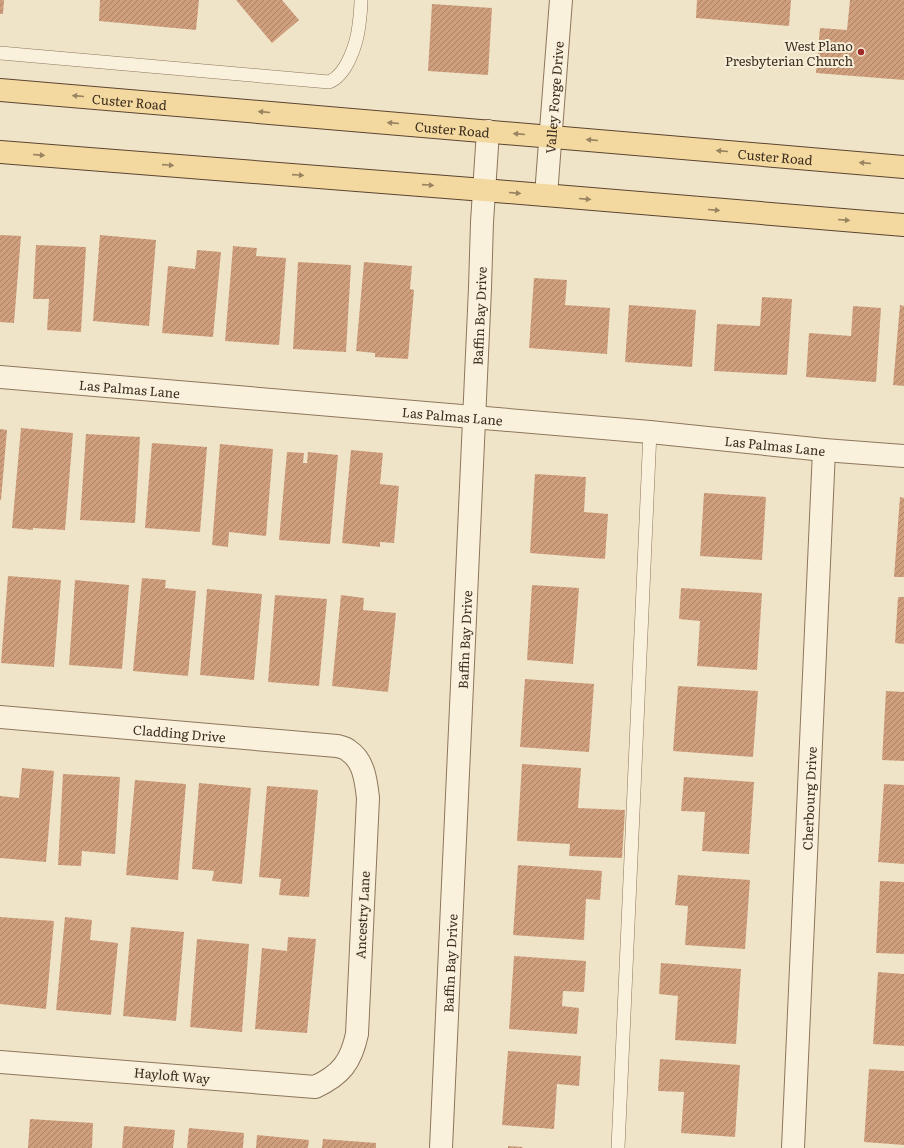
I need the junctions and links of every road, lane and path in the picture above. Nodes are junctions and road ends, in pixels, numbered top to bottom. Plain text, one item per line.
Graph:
1 (361, 0) edge
2 (561, 0) edge
3 (0, 53) edge
4 (0, 90) edge
5 (488, 132) junction
6 (550, 137) junction
7 (0, 152) edge
8 (904, 167) edge
9 (484, 190) junction
10 (546, 195) junction
11 (904, 225) edge
12 (0, 377) edge
13 (474, 417) junction
14 (650, 432) junction
15 (824, 450) junction
16 (904, 456) edge
17 (0, 717) edge
18 (356, 757) joint
19 (0, 1062) edge
20 (340, 1071) joint
21 (441, 1148) edge
22 (618, 1148) edge
23 (793, 1148) edge

1 - 3 lane
2 - 6 street, Valley Forge Drive
5 -> 4 main road, Custer Road
6 -> 5 main road, Custer Road
5 - 9 street, Baffin Bay Drive
8 -> 6 main road, Custer Road
6 - 10 street, Valley Forge Drive
7 -> 9 main road
9 -> 10 main road
9 - 13 street, Baffin Bay Drive
10 -> 11 main road
12 - 13 street, Las Palmas Lane
13 - 14 street, Las Palmas Lane
13 - 21 street, Baffin Bay Drive
14 - 15 street, Las Palmas Lane
14 - 22 lane
15 - 16 street, Las Palmas Lane
15 - 23 street, Cherbourg Drive
17 - 18 street, Cladding Drive
18 - 20 street, Ancestry Lane
19 - 20 street, Hayloft Way

